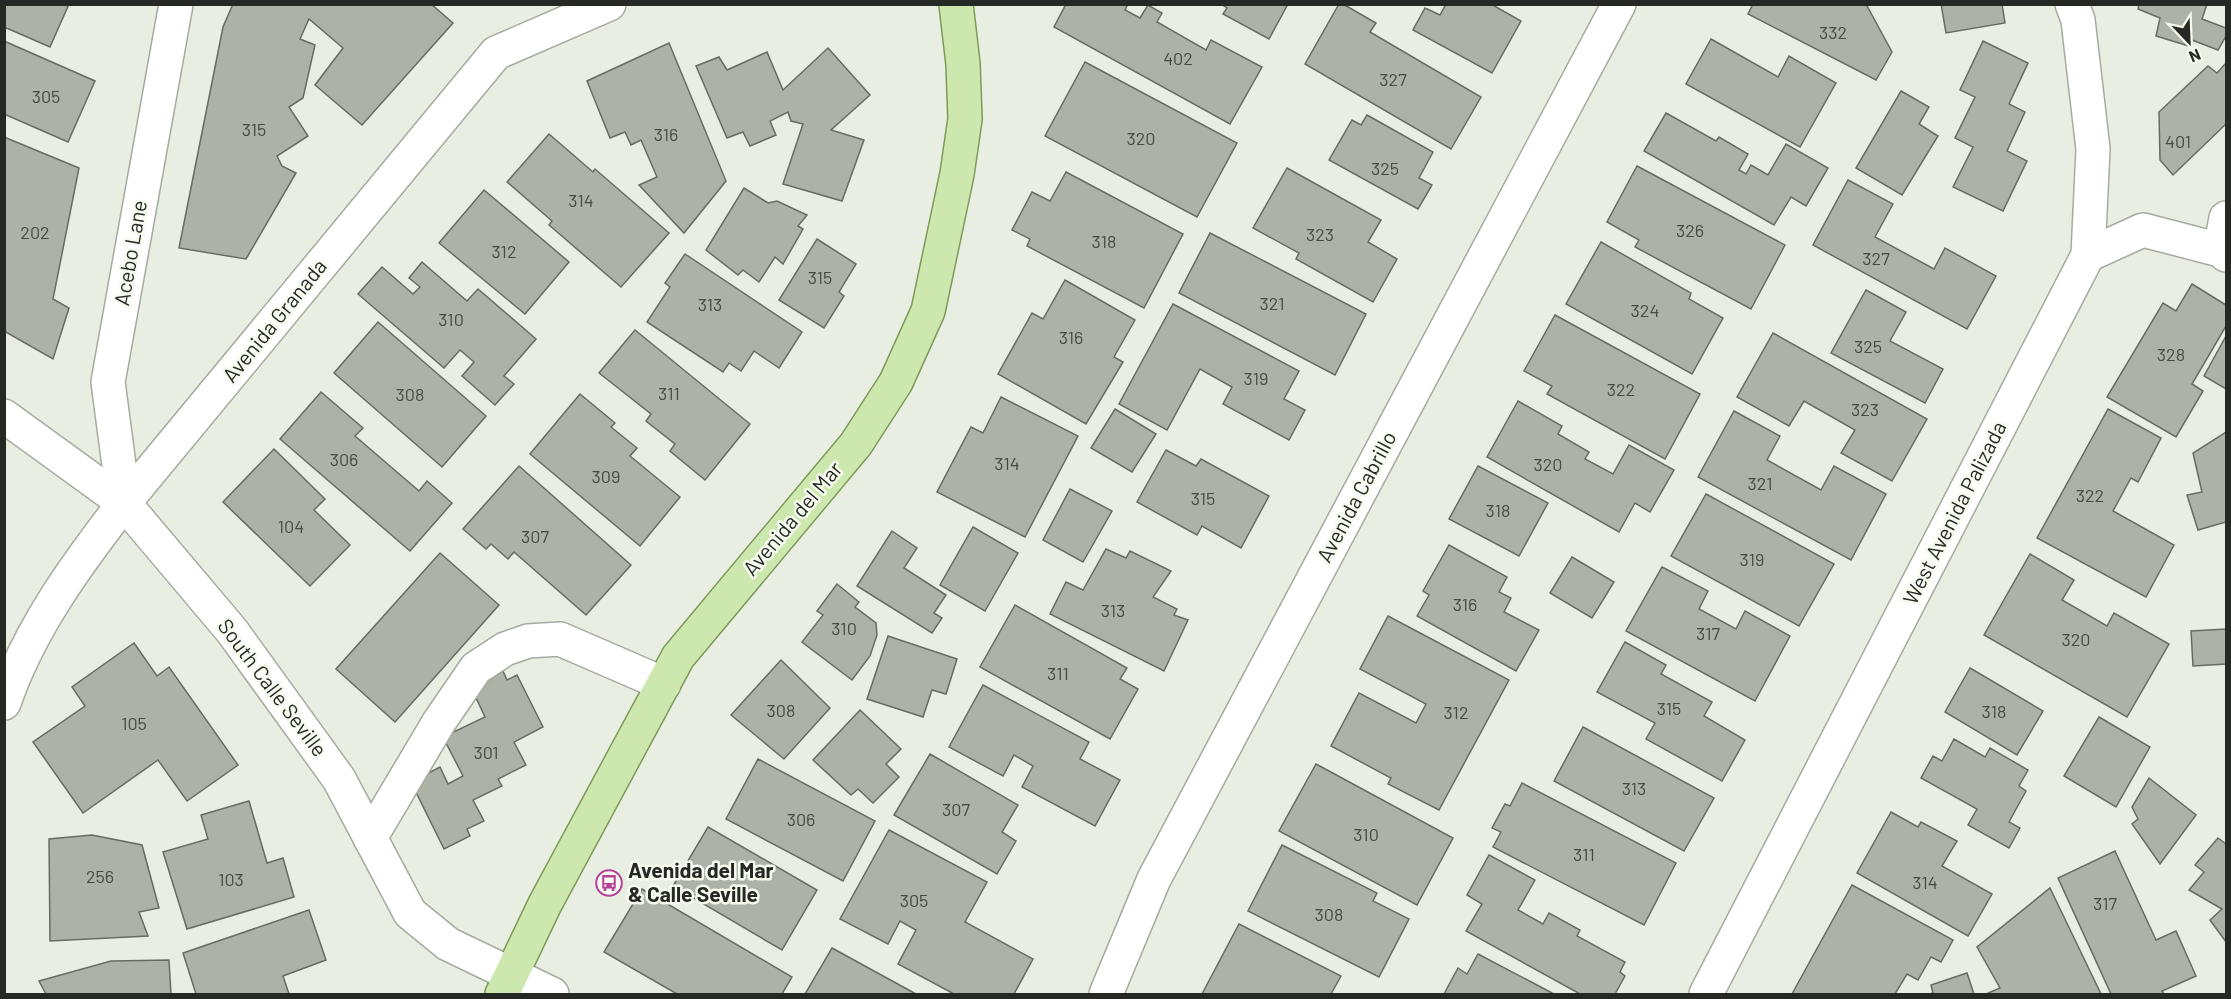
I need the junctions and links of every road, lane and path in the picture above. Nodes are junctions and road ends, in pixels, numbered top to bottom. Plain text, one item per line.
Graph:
1 (176, 4) edge
2 (609, 4) edge
3 (956, 4) edge
4 (1619, 4) edge
5 (2072, 4) edge
6 (2226, 218) edge
7 (2223, 252) edge
8 (2088, 255) junction
9 (4, 416) edge
10 (124, 503) junction
11 (664, 684) junction
12 (4, 703) edge
13 (370, 838) junction
14 (507, 985) edge
15 (552, 994) edge
16 (1106, 994) edge
17 (1706, 994) edge

1 - 10 street, Acebo Lane
2 - 10 street, Avenida Granada
3 - 11 main road, Avenida del Mar
4 - 16 street, Avenida Cabrillo
5 - 8 street, West Avenida Palizada
6 - 7 street
7 - 8 street
8 - 17 street, West Avenida Palizada
9 - 10 street, South Calle Seville
10 - 12 street, Avenida Granada
10 - 13 street, South Calle Seville
11 - 13 street
11 - 14 main road, Avenida del Mar
13 - 14 street, South Calle Seville
14 - 15 street, South Calle Seville

